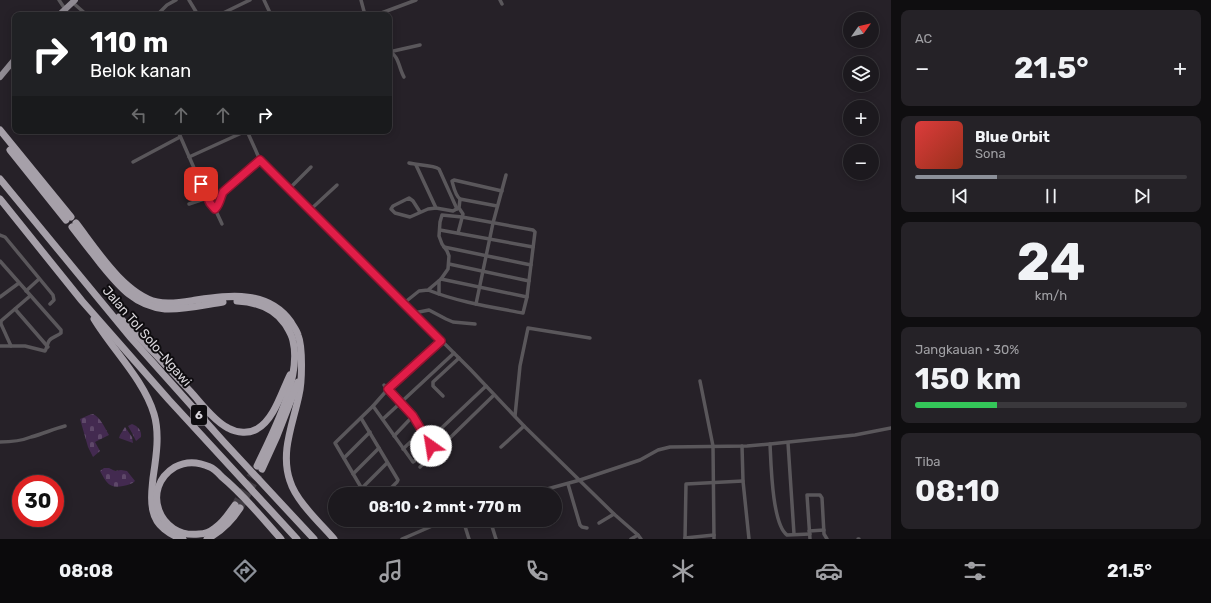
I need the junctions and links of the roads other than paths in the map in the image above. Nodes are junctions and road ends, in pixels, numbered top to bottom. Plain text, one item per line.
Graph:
1 (59, 0) edge
2 (176, 0) edge
3 (189, 0) edge
4 (250, 0) edge
5 (264, 0) edge
6 (361, 0) edge
7 (416, 0) edge
8 (74, 1) edge
9 (66, 9) junction
10 (62, 12) edge
11 (84, 12) edge
12 (160, 12) edge
13 (196, 12) edge
14 (225, 12) edge
15 (270, 12) edge
16 (364, 12) edge
17 (384, 12) edge
18 (420, 45) dead end
19 (392, 52) edge
20 (392, 53) edge
21 (12, 62) edge
22 (1, 72) edge
23 (404, 76) dead end
24 (0, 130) edge
25 (179, 134) edge
26 (240, 134) edge
27 (248, 134) edge
28 (180, 137) junction
29 (0, 138) edge
30 (189, 157) junction
31 (260, 160) junction
32 (133, 162) dead end
33 (409, 163) dead end
34 (416, 165) junction
35 (311, 167) dead end
36 (506, 175) dead end
37 (0, 179) edge
38 (337, 185) dead end
39 (289, 189) junction
40 (502, 191) junction
41 (207, 198) junction
42 (0, 199) edge
43 (460, 199) junction
44 (189, 204) dead end
45 (497, 206) junction
46 (436, 208) junction
47 (458, 208) junction
48 (215, 209) junction
49 (310, 210) junction
50 (420, 212) junction
51 (462, 217) junction
52 (493, 223) junction
53 (222, 224) dead end
54 (440, 230) junction
55 (458, 233) junction
56 (0, 235) edge
57 (490, 239) junction
58 (444, 247) junction
59 (533, 247) junction
60 (487, 256) junction
61 (0, 260) edge
62 (449, 264) junction
63 (531, 265) junction
64 (484, 272) junction
65 (39, 279) junction
66 (440, 280) junction
67 (529, 281) junction
68 (19, 283) junction
69 (88, 287) junction
70 (480, 288) junction
71 (428, 290) junction
72 (26, 291) junction
73 (439, 294) junction
74 (30, 296) junction
75 (0, 297) edge
76 (527, 297) junction
77 (82, 301) junction
78 (404, 303) junction
79 (50, 304) dead end
80 (476, 304) junction
81 (15, 309) junction
82 (414, 313) junction
83 (475, 324) dead end
84 (590, 338) dead end
85 (441, 341) junction
86 (0, 346) edge
87 (11, 346) junction
88 (48, 346) junction
89 (454, 353) junction
90 (459, 358) junction
91 (294, 367) junction
92 (300, 375) junction
93 (700, 381) dead end
94 (384, 385) dead end
95 (486, 386) junction
96 (388, 389) junction
97 (494, 395) junction
98 (443, 396) dead end
99 (400, 403) junction
100 (373, 406) junction
101 (413, 416) junction
102 (515, 416) junction
103 (361, 418) junction
104 (383, 419) junction
105 (65, 426) dead end
106 (524, 426) junction
107 (891, 428) edge
108 (422, 431) junction
109 (370, 432) junction
110 (394, 436) junction
111 (431, 438) dead end
112 (0, 442) edge
113 (788, 443) junction
114 (770, 444) junction
115 (713, 446) junction
116 (742, 446) junction
117 (379, 448) junction
118 (501, 448) dead end
119 (403, 449) junction
120 (344, 458) junction
121 (387, 462) junction
122 (420, 467) dead end
123 (354, 474) junction
124 (580, 480) junction
125 (743, 481) junction
126 (714, 482) junction
127 (568, 484) junction
128 (361, 487) edge
129 (363, 487) edge
130 (392, 487) edge
131 (556, 487) edge
132 (614, 514) junction
133 (599, 524) dead end
134 (430, 527) edge
135 (465, 527) edge
136 (492, 527) edge
137 (587, 528) dead end
138 (824, 530) junction
139 (809, 532) junction
140 (794, 534) junction
141 (638, 535) junction
142 (714, 537) edge
143 (685, 538) edge
144 (183, 539) edge
145 (207, 539) edge
146 (281, 539) edge
147 (297, 539) edge
148 (314, 539) edge
149 (334, 539) edge
150 (402, 539) edge
151 (469, 539) edge
152 (496, 539) edge
153 (632, 539) edge
154 (641, 539) edge
155 (749, 539) edge
156 (810, 539) edge
157 (827, 539) edge

1 - 9 street
2 - 12 street
3 - 13 street
4 - 14 street
5 - 15 street
6 - 16 street
7 - 17 street
8 - 9 main road
8 - 11 street
9 - 10 main road
18 - 19 street
20 - 23 street
21 - 22 main road
24 - 29 highway
25 - 28 street
26 - 30 street
27 - 31 street
28 - 30 street
28 - 32 street
30 - 41 street
31 - 39 street
31 - 48 street
33 - 34 street
34 - 46 street
34 - 47 street
35 - 39 street
36 - 40 street
37 - 69 highway, Jalan Tol Solo–Ngawi / 6
38 - 49 street
39 - 49 street
40 - 43 street
40 - 45 street
41 - 44 street
41 - 48 street
42 - 77 highway, Jalan Tol Solo–Ngawi / 6
43 - 45 street
43 - 47 street
45 - 52 street
46 - 47 street
46 - 50 street
47 - 51 street
48 - 53 street
49 - 78 street
50 - 50 street
51 - 52 street
51 - 54 street
51 - 55 street
52 - 57 street
52 - 59 street
54 - 55 street
54 - 58 street
55 - 57 street
56 - 65 street
57 - 59 street
57 - 60 street
58 - 60 street
58 - 62 street
59 - 63 street
60 - 63 street
60 - 64 street
61 - 68 street
62 - 64 street
62 - 66 street
63 - 67 street
64 - 67 street
64 - 70 street
65 - 72 street
65 - 79 street
66 - 70 street
66 - 71 street
66 - 73 street
67 - 76 street
68 - 72 street
68 - 75 street
69 - 91 highway
69 - 148 highway, Jalan Tol Solo–Ngawi / 6
70 - 76 street
70 - 80 street
71 - 73 street
71 - 78 street
72 - 74 street
73 - 80 street
74 - 81 street
74 - 88 street
76 - 80 street
77 - 144 highway
77 - 147 highway, Jalan Tol Solo–Ngawi / 6
78 - 82 street
81 - 87 street
81 - 88 street
82 - 83 street
82 - 85 street
84 - 102 street
85 - 89 street
85 - 96 street
86 - 87 street
87 - 88 street
89 - 90 street
89 - 99 street
90 - 95 street
90 - 98 street
91 - 92 highway
91 - 92 highway
92 - 149 highway
93 - 115 street
94 - 96 street
95 - 97 street
95 - 111 street
96 - 99 street
96 - 100 street
97 - 102 street
97 - 122 street
99 - 101 street
99 - 104 street
100 - 103 street
100 - 104 street
101 - 108 street
101 - 110 street
102 - 106 street
103 - 109 street
103 - 120 street
104 - 110 street
105 - 112 street
106 - 118 street
106 - 124 street
107 - 113 street
108 - 119 street
108 - 119 street
109 - 117 street
109 - 120 street
110 - 119 street
113 - 114 street
113 - 140 street
114 - 116 street
114 - 140 street
115 - 116 street
115 - 124 street
115 - 126 street
116 - 125 street
117 - 121 street
117 - 123 street
120 - 123 street
121 - 129 street
121 - 130 street
123 - 128 street
124 - 127 street
124 - 132 street
125 - 126 street
125 - 155 street
126 - 142 street
126 - 143 street
127 - 131 street
127 - 137 street
132 - 133 street
132 - 141 street
134 - 150 street
135 - 151 street
136 - 152 street
138 - 139 street
138 - 139 street
138 - 157 street
139 - 140 street
139 - 156 street
141 - 153 street
141 - 154 street
142 - 143 street
145 - 146 highway

